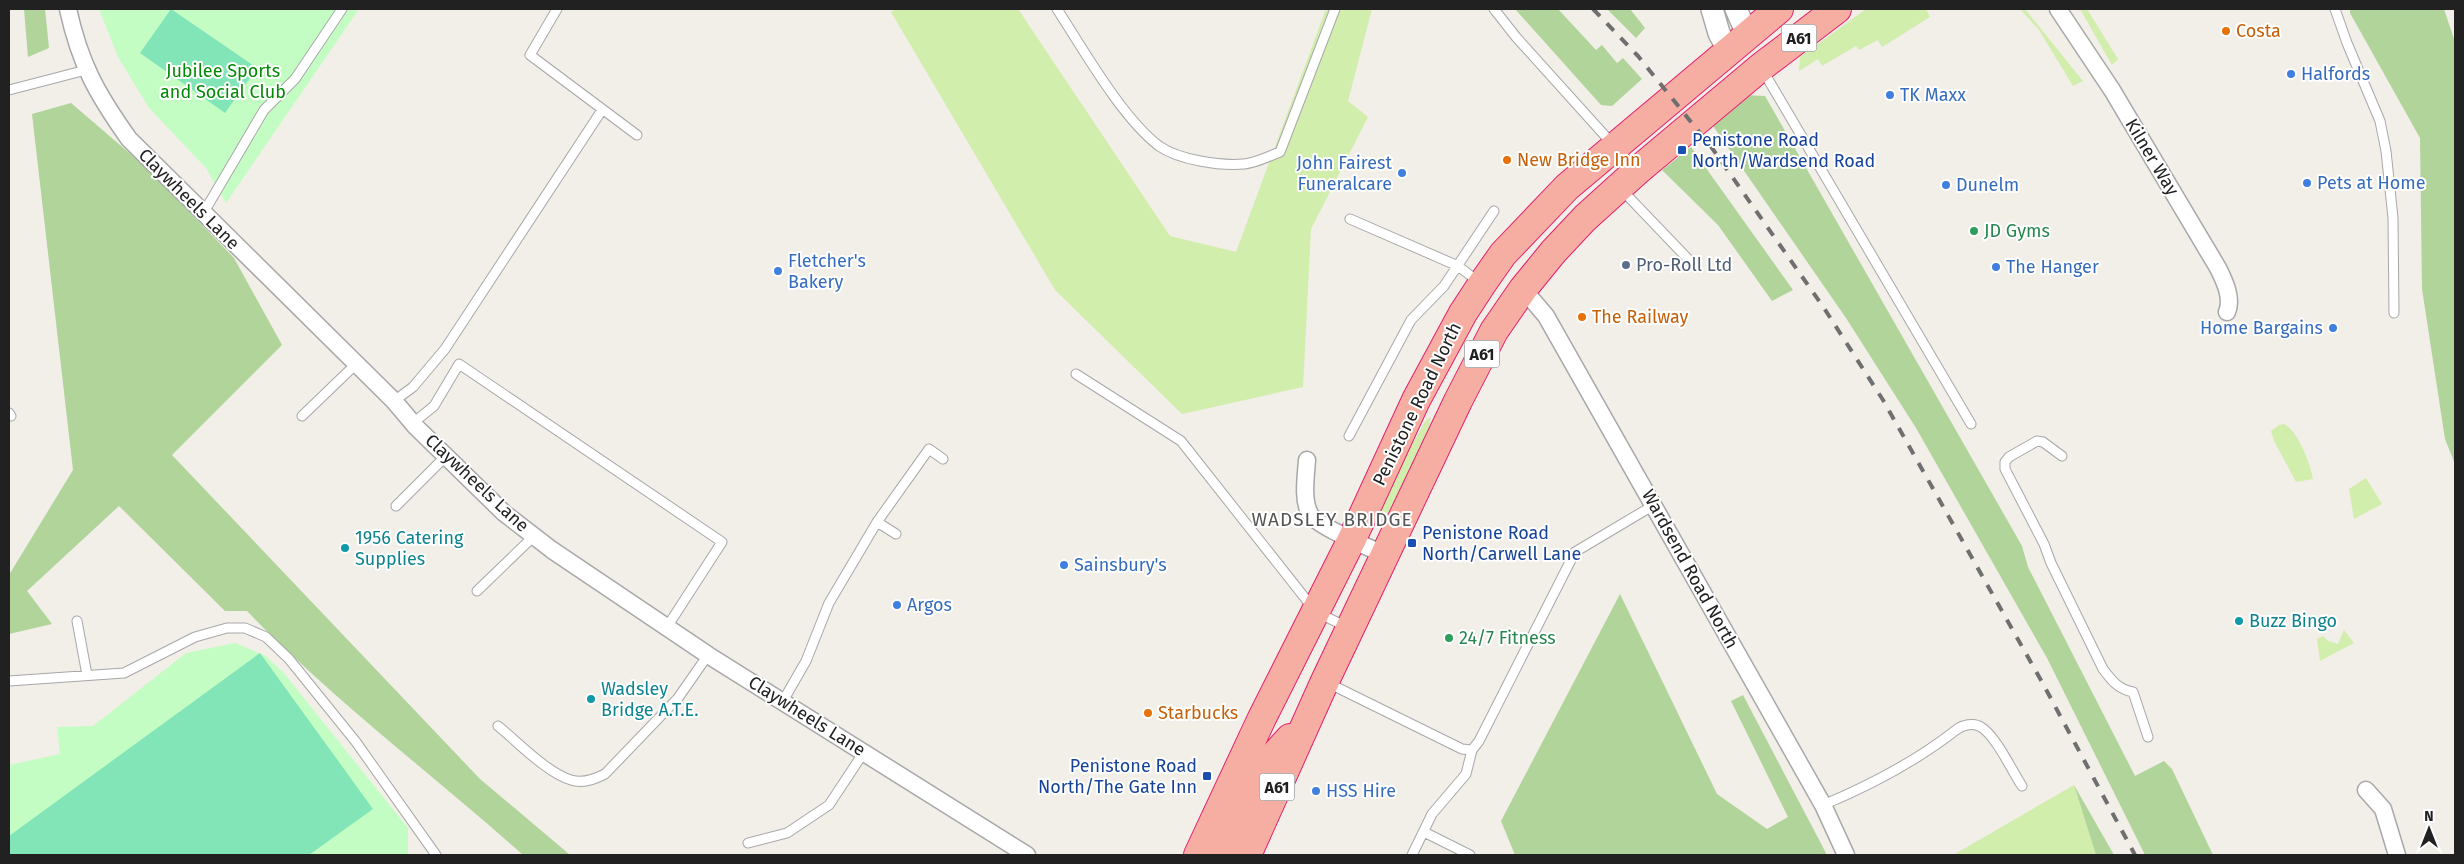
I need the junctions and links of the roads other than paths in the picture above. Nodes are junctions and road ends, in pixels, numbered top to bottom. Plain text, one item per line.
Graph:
1 (68, 9) edge
2 (342, 9) edge
3 (556, 9) edge
4 (1057, 9) edge
5 (1335, 9) edge
6 (1494, 9) edge
7 (1712, 9) edge
8 (1736, 9) edge
9 (1779, 9) edge
10 (1837, 9) edge
11 (2058, 9) edge
12 (2335, 9) edge
13 (1738, 42) junction
14 (1761, 67) junction
15 (86, 70) junction
16 (9, 90) edge
17 (602, 110) junction
18 (637, 136) dead end
19 (1616, 146) junction
20 (1628, 179) junction
21 (1494, 211) dead end
22 (204, 212) junction
23 (1350, 219) dead end
24 (1689, 260) dead end
25 (1458, 266) junction
26 (1482, 284) junction
27 (1523, 289) junction
28 (2227, 312) dead end
29 (2394, 313) dead end
30 (355, 364) junction
31 (1076, 374) dead end
32 (394, 401) junction
33 (302, 416) dead end
34 (413, 423) junction
35 (1971, 424) dead end
36 (1349, 436) dead end
37 (446, 456) junction
38 (2062, 456) dead end
39 (943, 459) dead end
40 (1307, 460) dead end
41 (1654, 505) junction
42 (396, 506) dead end
43 (877, 522) junction
44 (896, 534) dead end
45 (534, 536) junction
46 (1352, 539) junction
47 (1385, 556) junction
48 (477, 591) dead end
49 (1316, 612) junction
50 (77, 621) dead end
51 (667, 627) junction
52 (1350, 628) junction
53 (708, 654) junction
54 (87, 675) junction
55 (9, 681) edge
56 (1325, 681) junction
57 (783, 701) junction
58 (1308, 719) junction
59 (498, 726) dead end
60 (2148, 737) dead end
61 (1472, 750) junction
62 (864, 752) junction
63 (2022, 786) dead end
64 (2366, 790) dead end
65 (1823, 805) junction
66 (1424, 832) junction
67 (748, 843) dead end
68 (436, 855) edge
69 (1027, 855) edge
70 (1204, 855) edge
71 (1247, 855) edge
72 (1412, 855) edge
73 (1470, 855) edge
74 (1846, 855) edge
75 (2397, 855) edge

1 - 15 street, Claywheels Lane
2 - 22 lane
3 - 17 lane
4 - 5 lane
6 - 19 lane
7 - 13 street
8 - 13 street
9 - 13 highway, A61
10 - 14 highway, A61
11 - 28 street, Kilner Way
12 - 29 lane
13 - 14 highway
13 - 19 highway, Penistone Road North / A61
14 - 20 highway, Penistone Road North / A61
14 - 35 lane
15 - 16 lane
15 - 22 street, Claywheels Lane
17 - 18 lane
17 - 32 lane
19 - 20 lane
19 - 26 highway, Penistone Road North / A61
20 - 24 lane
20 - 27 highway, Penistone Road North / A61
21 - 25 lane
22 - 30 street, Claywheels Lane
23 - 25 lane
25 - 26 lane
25 - 36 lane
26 - 27 highway
26 - 46 highway, Penistone Road North / A61
27 - 41 street, Wardsend Road North
27 - 47 highway, Penistone Road North / A61
30 - 32 street, Claywheels Lane
30 - 33 lane
31 - 49 lane
32 - 34 street, Claywheels Lane
34 - 37 street, Claywheels Lane
34 - 51 lane
37 - 42 lane
37 - 45 street, Claywheels Lane
38 - 60 lane
39 - 43 lane
40 - 46 street
41 - 61 lane
41 - 65 street, Wardsend Road North
43 - 44 lane
43 - 57 lane
45 - 48 lane
45 - 51 street, Claywheels Lane
46 - 47 street
46 - 49 highway, Penistone Road North / A61
47 - 52 highway, Penistone Road North / A61
49 - 52 lane
49 - 70 highway, Penistone Road North / A61
50 - 54 lane
51 - 53 street, Claywheels Lane
52 - 56 highway, Penistone Road North / A61
53 - 57 street, Claywheels Lane
53 - 59 lane
54 - 55 lane
54 - 68 lane
56 - 58 highway, Penistone Road North / A61
56 - 61 lane
57 - 62 street, Claywheels Lane
58 - 70 highway
58 - 71 highway, Penistone Road North / A61
61 - 66 lane
62 - 67 lane
62 - 69 street, Claywheels Lane
63 - 65 lane
64 - 75 street
65 - 74 street, Wardsend Road North
66 - 72 lane
66 - 73 lane

